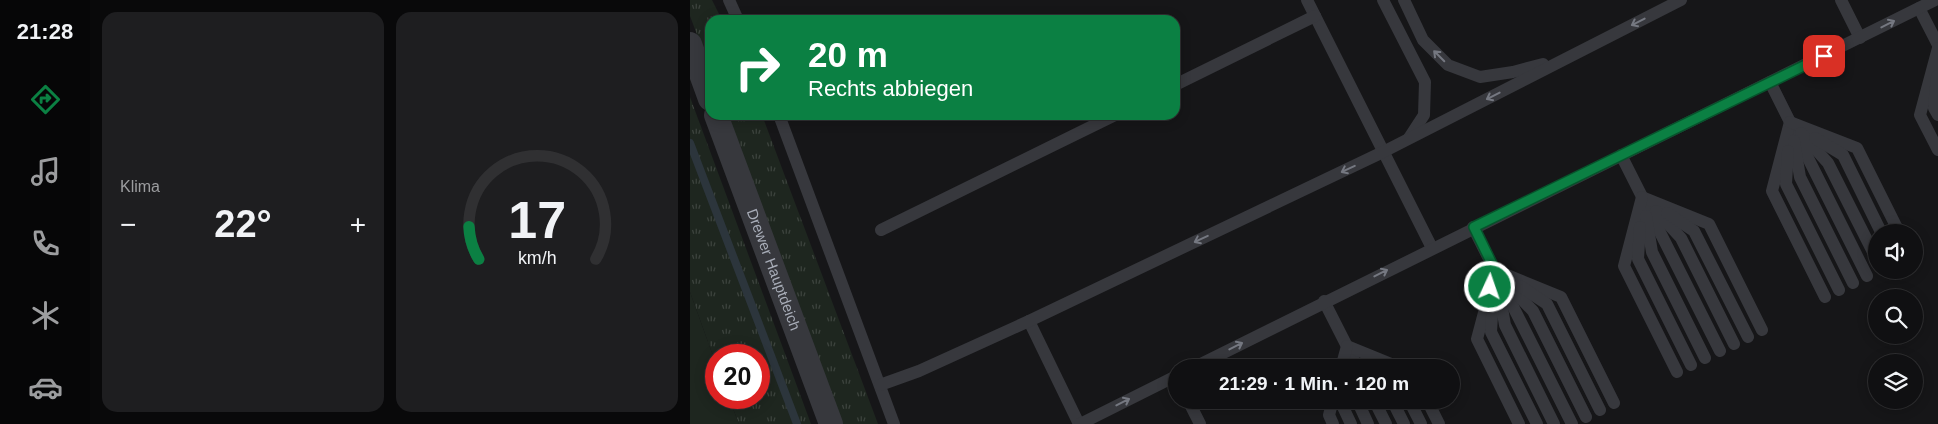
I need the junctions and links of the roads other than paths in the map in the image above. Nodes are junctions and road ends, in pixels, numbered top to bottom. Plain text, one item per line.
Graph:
1 (729, 0) edge
2 (1307, 0) edge
3 (1383, 0) edge
4 (1404, 0) edge
5 (1681, 0) edge
6 (1841, 0) edge
7 (1934, 0) edge
8 (1919, 8) junction
9 (736, 15) edge
10 (1315, 16) junction
11 (1860, 38) junction
12 (690, 44) edge
13 (1938, 46) edge
14 (1938, 55) edge
15 (1568, 58) junction
16 (1770, 82) junction
17 (1180, 83) edge
18 (705, 85) edge
19 (1938, 115) edge
20 (718, 120) edge
21 (781, 120) edge
22 (1105, 120) edge
23 (1790, 122) junction
24 (1409, 138) junction
25 (1938, 150) edge
26 (1383, 152) junction
27 (1621, 155) junction
28 (1642, 197) junction
29 (1877, 224) edge
30 (1895, 224) edge
31 (1474, 227) junction
32 (881, 230) dead end
33 (1868, 242) edge
34 (1432, 248) junction
35 (1495, 270) junction
36 (1867, 276) dead end
37 (1853, 283) dead end
38 (1839, 290) dead end
39 (1825, 297) dead end
40 (1324, 301) junction
41 (1029, 321) junction
42 (1762, 330) dead end
43 (1748, 337) dead end
44 (1734, 344) dead end
45 (1347, 346) junction
46 (1720, 351) dead end
47 (1706, 358) dead end
48 (1210, 359) edge
49 (1343, 359) edge
50 (1346, 359) edge
51 (1349, 359) edge
52 (1354, 359) edge
53 (1359, 359) edge
54 (1367, 359) edge
55 (1379, 359) edge
56 (1691, 365) dead end
57 (1677, 372) dead end
58 (1168, 380) edge
59 (880, 385) junction
60 (1614, 403) dead end
61 (1192, 409) edge
62 (1330, 409) edge
63 (1344, 409) edge
64 (1360, 409) edge
65 (1378, 409) edge
66 (1396, 409) edge
67 (1414, 409) edge
68 (1432, 409) edge
69 (1600, 410) dead end
70 (1586, 417) dead end
71 (831, 424) edge
72 (894, 424) edge
73 (1080, 424) edge
74 (1200, 424) edge
75 (1333, 424) edge
76 (1351, 424) edge
77 (1368, 424) edge
78 (1386, 424) edge
79 (1404, 424) edge
80 (1421, 424) edge
81 (1439, 424) edge
82 (1519, 424) edge
83 (1537, 424) edge
84 (1554, 424) edge
85 (1572, 424) edge

1 - 9 lane
2 - 10 lane
3 - 24 lane
15 -> 4 lane
5 -> 15 lane
6 - 11 lane
7 - 8 lane
11 -> 8 lane
8 - 13 lane
10 - 17 lane
10 - 26 lane
11 - 16 lane
12 - 18 street
13 - 25 lane
14 - 19 lane
15 -> 24 lane
16 - 23 lane
16 - 27 lane
20 - 71 street, Drewer Hauptdeich
21 - 59 lane
22 - 32 lane
23 - 29 lane
23 - 30 lane
23 - 33 lane
23 - 36 lane
23 - 37 lane
23 - 38 lane
23 - 39 lane
24 - 26 lane
26 - 34 lane
26 -> 41 lane
27 - 28 lane
27 - 31 lane
28 - 42 lane
28 - 43 lane
28 - 44 lane
28 - 46 lane
28 - 47 lane
28 - 56 lane
28 - 57 lane
31 - 34 lane
31 - 35 lane
40 -> 34 lane
35 - 60 lane
35 - 69 lane
35 - 70 lane
35 - 82 lane
35 - 83 lane
35 - 84 lane
35 - 85 lane
40 - 45 lane
48 -> 40 lane
41 - 59 lane
41 - 73 lane
45 - 49 lane
45 - 50 lane
45 - 51 lane
45 - 52 lane
45 - 53 lane
45 - 54 lane
45 - 55 lane
73 -> 58 lane
59 - 72 lane
61 - 74 lane
62 - 75 lane
63 - 76 lane
64 - 77 lane
65 - 78 lane
66 - 79 lane
67 - 80 lane
68 - 81 lane

